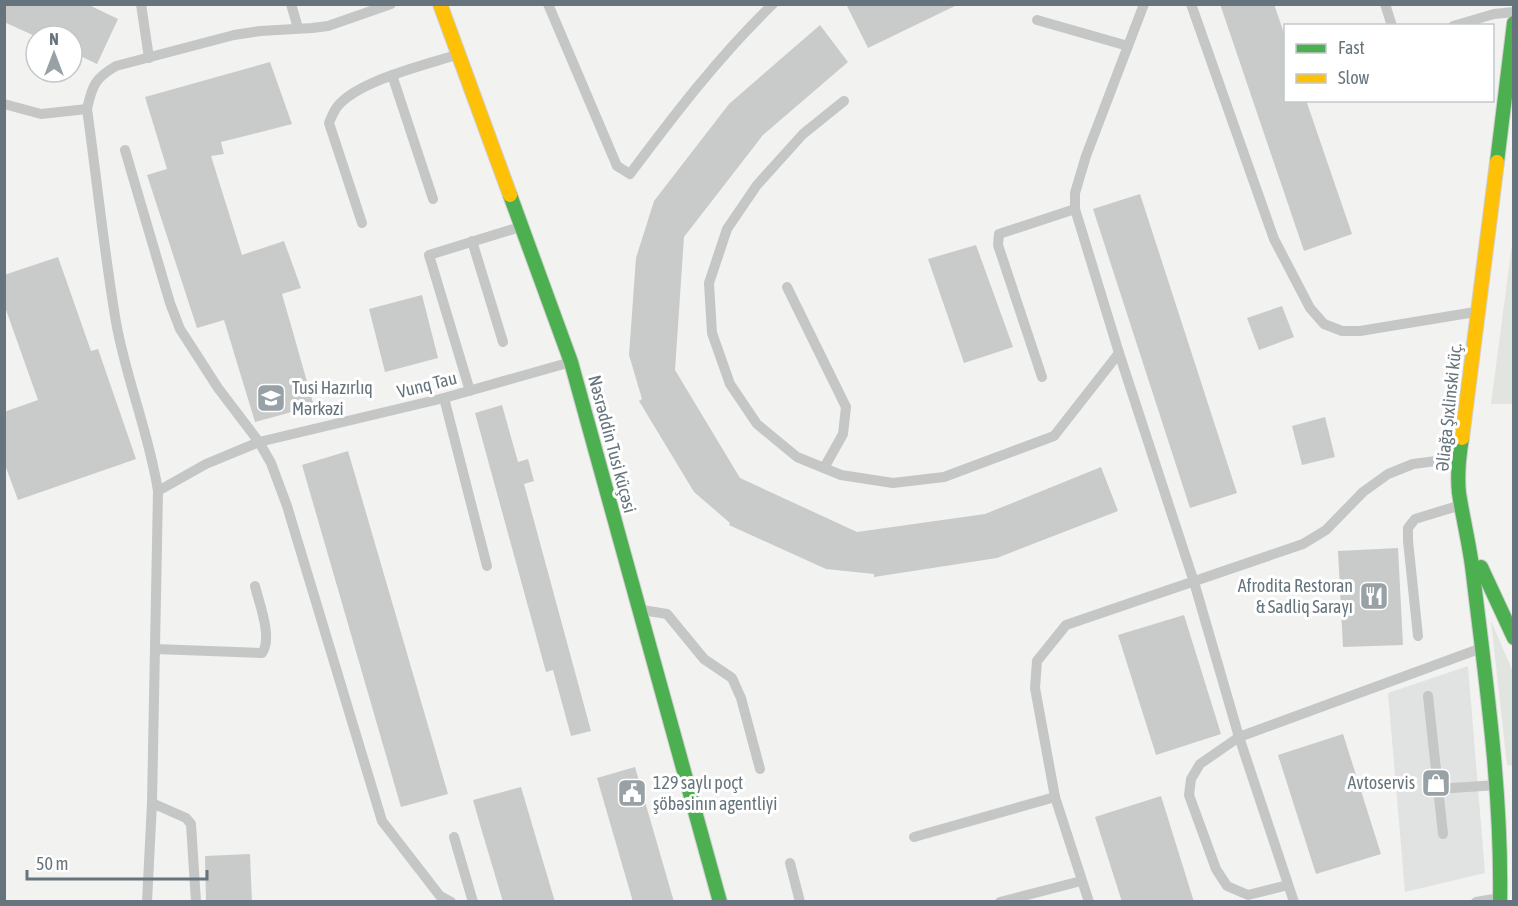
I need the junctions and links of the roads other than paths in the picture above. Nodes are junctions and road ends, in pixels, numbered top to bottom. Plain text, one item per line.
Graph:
1 (141, 4) edge
2 (291, 4) edge
3 (391, 4) edge
4 (440, 4) edge
5 (548, 4) edge
6 (773, 4) edge
7 (1144, 4) edge
8 (1191, 4) edge
9 (1385, 4) edge
10 (1514, 12) edge
11 (1037, 20) dead end
12 (1514, 23) edge
13 (1391, 24) edge
14 (1460, 24) edge
15 (298, 28) junction
16 (1128, 46) junction
17 (458, 54) junction
18 (149, 57) junction
19 (392, 75) junction
20 (844, 101) dead end
21 (4, 104) edge
22 (87, 109) junction
23 (125, 150) dead end
24 (433, 199) dead end
25 (1075, 209) junction
26 (362, 223) dead end
27 (521, 227) junction
28 (472, 241) junction
29 (787, 287) dead end
30 (1479, 312) junction
31 (503, 342) dead end
32 (1119, 353) junction
33 (571, 362) junction
34 (1042, 376) dead end
35 (470, 390) junction
36 (444, 398) junction
37 (259, 442) junction
38 (1459, 458) junction
39 (824, 468) junction
40 (158, 491) junction
41 (1461, 505) junction
42 (1470, 543) junction
43 (487, 566) dead end
44 (1194, 582) junction
45 (255, 586) dead end
46 (639, 609) junction
47 (1418, 636) dead end
48 (1514, 638) edge
49 (1482, 648) junction
50 (155, 649) junction
51 (1428, 696) dead end
52 (1239, 737) junction
53 (760, 769) dead end
54 (1514, 783) edge
55 (1497, 785) junction
56 (1437, 789) junction
57 (1054, 797) junction
58 (152, 803) junction
59 (1443, 834) dead end
60 (454, 837) dead end
61 (914, 837) dead end
62 (790, 864) dead end
63 (1081, 881) junction
64 (1288, 885) junction
65 (1500, 900) edge
66 (147, 902) edge
67 (196, 902) edge
68 (451, 902) edge
69 (473, 902) edge
70 (720, 902) edge
71 (800, 902) edge
72 (1000, 902) edge
73 (1089, 902) edge
74 (1294, 902) edge
75 (1476, 902) edge

1 - 18 lane
2 - 15 lane
3 - 15 lane
4 - 17 main road, Nəsrəddin Tusi küçəsi
5 - 6 lane
7 - 16 lane
8 - 30 lane
9 - 13 lane
10 - 14 lane
11 - 16 lane
12 - 30 main road, Əliağa Şıxlinski küç.
15 - 18 lane
16 - 25 lane
17 - 19 lane
17 - 27 main road, Nəsrəddin Tusi küçəsi
18 - 22 lane
19 - 24 lane
19 - 26 lane
20 - 39 lane
21 - 22 lane
22 - 40 lane
23 - 37 lane
25 - 32 lane
25 - 34 lane
27 - 28 lane
27 - 33 main road, Nəsrəddin Tusi küçəsi
28 - 31 lane
28 - 35 lane
29 - 39 lane
30 - 38 main road, Əliağa Şıxlinski küç.
32 - 39 lane
32 - 44 lane
33 - 35 lane, Vunq Tau
33 - 46 main road, Nəsrəddin Tusi küçəsi
35 - 36 lane, Vunq Tau
36 - 37 lane, Vunq Tau
36 - 43 lane
37 - 40 lane, Vunq Tau
37 - 68 lane
38 - 41 main road, Əliağa Şıxlinski küç.
38 - 44 lane
40 - 50 lane
41 - 42 main road, Əliağa Şıxlinski küç.
41 - 47 lane
42 - 48 main road
42 - 49 main road, Əliağa Şıxlinski küç.
44 - 52 lane
44 - 57 lane
45 - 50 lane
46 - 53 lane
46 - 70 main road, Nəsrəddin Tusi küçəsi
49 - 52 lane
49 - 55 main road, Əliağa Şıxlinski küç.
50 - 58 lane
51 - 56 lane
52 - 64 lane
52 - 64 lane
54 - 55 main road
55 - 56 lane
55 - 65 main road, Əliağa Şıxlinski küç.
56 - 59 lane
57 - 61 lane
57 - 63 lane
58 - 66 lane
58 - 67 lane
60 - 69 lane
62 - 71 lane
63 - 72 lane
63 - 73 lane
64 - 74 lane
65 - 75 lane

